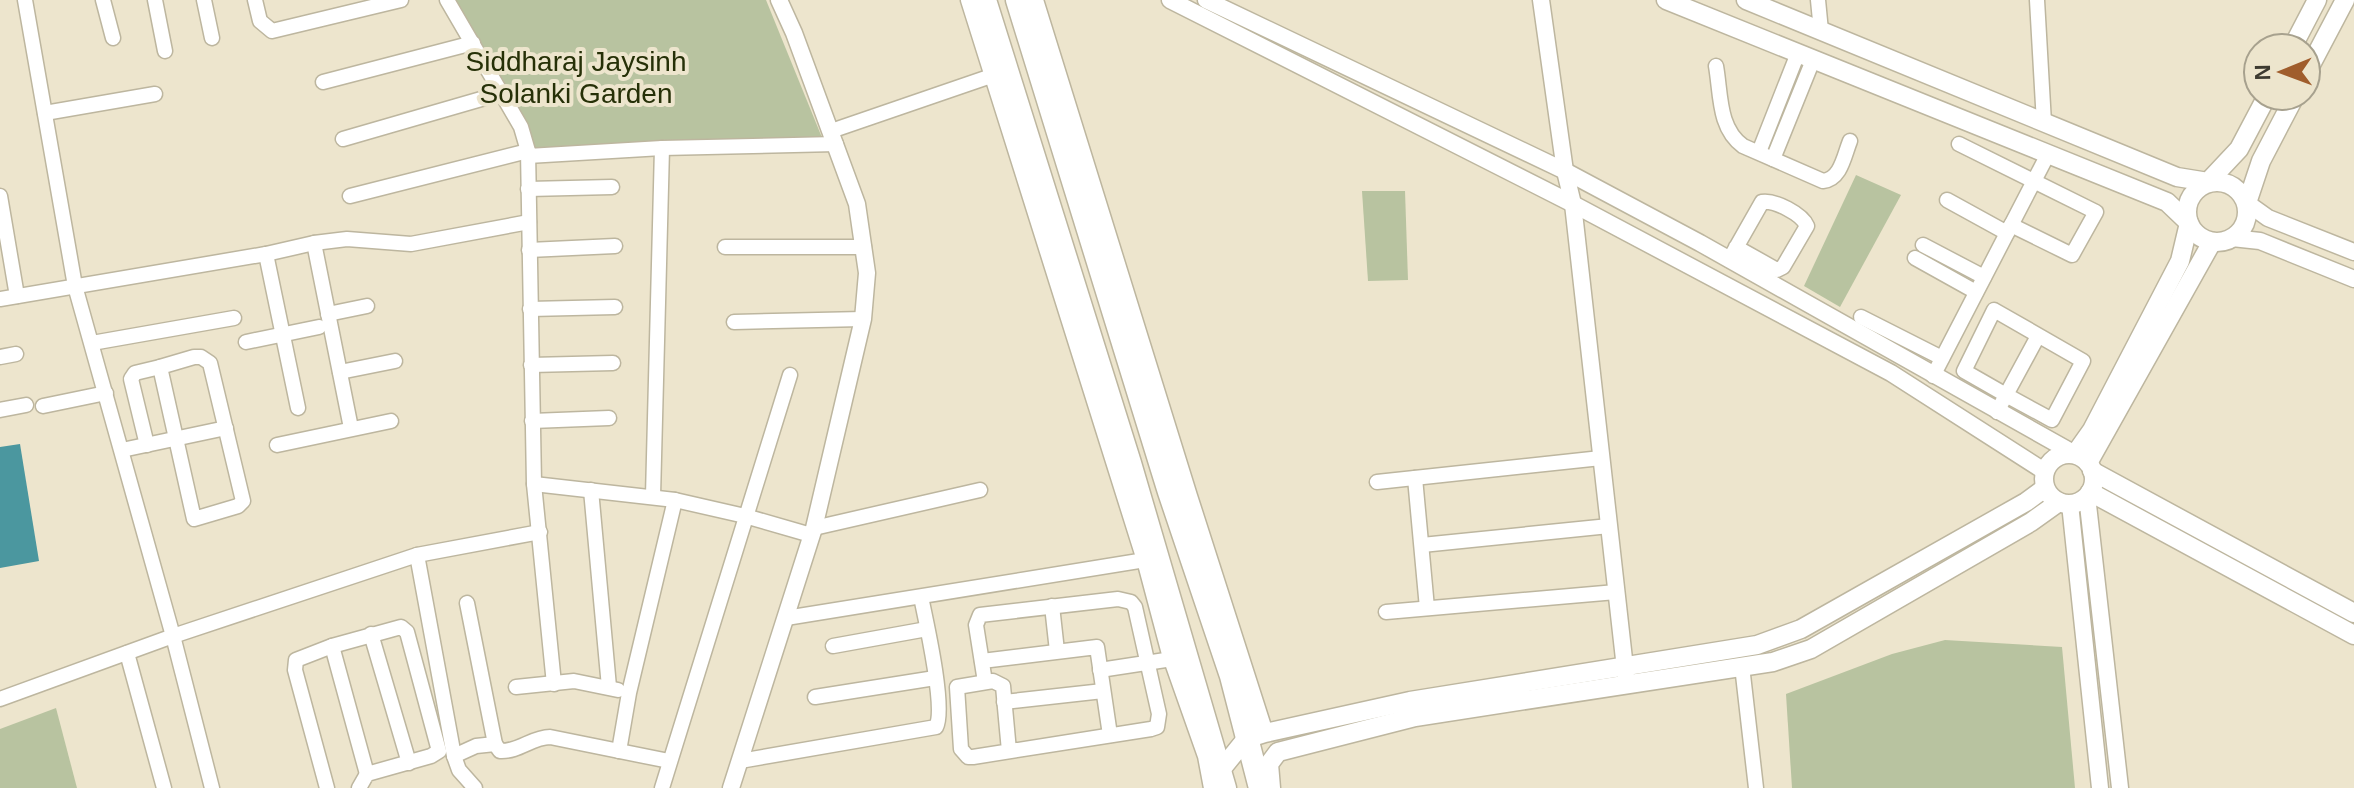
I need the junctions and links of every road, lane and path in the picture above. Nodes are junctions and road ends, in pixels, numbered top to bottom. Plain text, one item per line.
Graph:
1 (25, 0) edge
2 (103, 0) edge
3 (155, 0) edge
4 (204, 0) edge
5 (255, 0) edge
6 (401, 0) edge
7 (447, 0) edge
8 (779, 0) edge
9 (969, 0) edge
10 (985, 0) edge
11 (1017, 0) edge
12 (1035, 0) edge
13 (1170, 0) edge
14 (1206, 0) edge
15 (1541, 0) edge
16 (1666, 0) edge
17 (1746, 0) edge
18 (1818, 0) edge
19 (2037, 0) edge
20 (2317, 0) edge
21 (2345, 0) edge
22 (1821, 31) junction
23 (2300, 32) edge
24 (113, 38) dead end
25 (212, 38) dead end
26 (473, 43) junction
27 (2322, 44) edge
28 (165, 51) dead end
29 (1805, 57) junction
30 (1716, 66) dead end
31 (1000, 73) junction
32 (323, 82) dead end
33 (502, 93) junction
34 (155, 94) dead end
35 (2259, 112) edge
36 (2287, 112) edge
37 (45, 113) junction
38 (2044, 123) junction
39 (834, 138) junction
40 (343, 139) dead end
41 (1850, 141) dead end
42 (1959, 144) dead end
43 (662, 148) junction
44 (528, 153) junction
45 (2048, 154) junction
46 (1766, 156) junction
47 (1565, 171) junction
48 (2034, 182) junction
49 (2208, 182) junction
50 (612, 187) dead end
51 (528, 189) junction
52 (0, 196) edge
53 (350, 196) dead end
54 (1947, 200) dead end
55 (2247, 203) junction
56 (1573, 204) junction
57 (529, 222) junction
58 (2189, 223) junction
59 (2009, 229) junction
60 (2232, 238) junction
61 (2212, 242) junction
62 (314, 243) junction
63 (615, 246) dead end
64 (725, 247) dead end
65 (864, 247) junction
66 (5, 249) edge
67 (529, 250) junction
68 (2354, 252) edge
69 (266, 254) junction
70 (1733, 254) junction
71 (1984, 277) junction
72 (2354, 279) edge
73 (75, 286) junction
74 (1976, 292) junction
75 (17, 296) junction
76 (0, 299) edge
77 (367, 306) dead end
78 (615, 307) dead end
79 (530, 309) junction
80 (328, 314) junction
81 (1861, 317) dead end
82 (234, 318) dead end
83 (863, 319) junction
84 (734, 322) dead end
85 (319, 327) dead end
86 (283, 334) junction
87 (2038, 336) junction
88 (246, 342) dead end
89 (92, 343) junction
90 (16, 354) dead end
91 (0, 357) edge
92 (1942, 358) junction
93 (395, 361) dead end
94 (613, 363) dead end
95 (531, 365) junction
96 (160, 367) junction
97 (340, 372) junction
98 (790, 375) dead end
99 (1933, 376) junction
100 (106, 393) junction
101 (2006, 395) junction
102 (26, 405) dead end
103 (43, 406) dead end
104 (298, 408) dead end
105 (0, 410) edge
106 (1997, 412) junction
107 (609, 418) dead end
108 (391, 421) dead end
109 (532, 421) junction
110 (226, 428) junction
111 (351, 428) junction
112 (176, 438) junction
113 (1163, 442) junction
114 (147, 445) junction
115 (277, 445) dead end
116 (122, 450) junction
117 (1601, 458) junction
118 (2085, 463) junction
119 (1123, 466) junction
120 (1415, 478) junction
121 (2045, 480) junction
122 (1377, 482) dead end
123 (534, 484) junction
124 (591, 490) junction
125 (980, 490) dead end
126 (2089, 494) junction
127 (653, 496) junction
128 (675, 500) junction
129 (2064, 503) junction
130 (745, 516) junction
131 (1609, 526) junction
132 (812, 531) junction
133 (540, 532) junction
134 (1422, 545) junction
135 (417, 555) junction
136 (1145, 560) junction
137 (1616, 592) junction
138 (921, 597) junction
139 (467, 603) dead end
140 (1052, 606) junction
141 (1427, 608) junction
142 (1386, 612) dead end
143 (2354, 613) edge
144 (786, 618) junction
145 (927, 629) junction
146 (371, 634) junction
147 (2354, 635) edge
148 (173, 636) junction
149 (332, 646) junction
150 (833, 646) dead end
151 (1057, 651) junction
152 (127, 653) junction
153 (1172, 659) junction
154 (982, 661) junction
155 (1147, 664) junction
156 (1742, 666) junction
157 (1100, 670) junction
158 (1626, 674) junction
159 (935, 678) junction
160 (985, 682) junction
161 (554, 684) junction
162 (516, 687) dead end
163 (609, 687) junction
164 (1103, 691) junction
165 (629, 693) junction
166 (815, 697) dead end
167 (0, 699) edge
168 (1004, 702) junction
169 (1110, 735) junction
170 (1256, 736) junction
171 (495, 744) junction
172 (619, 751) junction
173 (1009, 751) junction
174 (454, 756) junction
175 (669, 761) junction
176 (740, 761) junction
177 (409, 763) junction
178 (367, 774) junction
179 (1219, 782) edge
180 (164, 788) edge
181 (212, 788) edge
182 (327, 788) edge
183 (359, 788) edge
184 (475, 788) edge
185 (662, 788) edge
186 (731, 788) edge
187 (1260, 788) edge
188 (1271, 788) edge
189 (1756, 788) edge
190 (2100, 788) edge
191 (2120, 788) edge

1 - 37 street
2 - 24 street
3 - 28 street
4 - 25 street
5 - 6 street
7 - 26 street
8 - 39 street
9 - 31 street
10 - 31 main road
11 - 113 main road
12 - 113 street
13 - 56 street
14 - 47 street
15 - 47 street
16 - 29 main road
17 - 22 main road
18 - 22 street
19 - 38 street
20 - 23 main road
21 - 27 main road
22 - 38 main road
26 - 32 street
26 - 33 street
29 - 45 main road
29 - 46 street
30 - 46 street
31 - 39 street
31 - 119 main road
33 - 40 street
33 - 44 street
34 - 37 street
35 - 49 main road
36 - 55 main road
37 - 73 street
38 - 49 main road
39 - 43 street
39 - 65 street
41 - 46 street
42 - 48 street
43 - 44 street
43 - 127 street
44 - 51 street
44 - 53 street
45 - 48 street
45 - 58 main road
47 - 56 street
47 - 70 street
48 - 59 street
48 - 59 street
49 - 55 main road
49 - 58 main road
50 - 51 street
51 - 57 street
52 - 66 street
54 - 59 street
55 - 60 main road
55 - 68 street
56 - 117 street
56 - 121 street
57 - 62 street
57 - 67 street
58 - 61 main road
58 - 118 main road
59 - 71 street
60 - 61 main road
60 - 72 street
61 - 118 main road
62 - 69 street
62 - 80 street
63 - 67 street
64 - 65 street
65 - 83 street
66 - 75 street
67 - 79 street
69 - 73 street
69 - 86 street
70 - 70 street
70 - 99 street
71 - 74 street
71 - 74 street
73 - 75 street
73 - 89 street
74 - 92 street
75 - 76 street
77 - 80 street
78 - 79 street
79 - 95 street
80 - 97 street
81 - 92 street
82 - 89 street
83 - 84 street
83 - 132 street
85 - 86 street
86 - 88 street
86 - 104 street
87 - 101 street
87 - 101 street
87 - 101 street
89 - 100 street
90 - 91 street
92 - 99 street
93 - 97 street
94 - 95 street
95 - 109 street
96 - 110 street
96 - 112 street
96 - 114 street
97 - 111 street
98 - 130 street
99 - 106 street
100 - 103 street
100 - 116 street
101 - 106 street
102 - 105 street
106 - 118 street
107 - 109 street
108 - 111 street
109 - 123 street
110 - 112 street
110 - 112 street
111 - 115 street
112 - 114 street
113 - 170 main road
114 - 116 street
116 - 148 street
117 - 120 street
117 - 131 street
118 - 121 main road
118 - 126 main road
118 - 143 main road
119 - 136 street
119 - 179 main road
120 - 122 street
120 - 134 street
121 - 129 main road
121 - 158 main road
123 - 124 street
123 - 133 street
124 - 127 street
124 - 163 street
125 - 132 street
126 - 129 main road
126 - 147 main road
126 - 191 street
127 - 128 street
128 - 130 street
128 - 165 street
129 - 156 main road
129 - 190 street
130 - 132 street
130 - 175 street
131 - 134 street
131 - 137 street
132 - 144 street
133 - 135 street
133 - 161 street
134 - 141 street
135 - 148 street
135 - 174 street
136 - 138 street
136 - 153 street
137 - 141 street
137 - 158 street
138 - 144 street
138 - 145 street
139 - 171 street
140 - 151 street
140 - 154 street
140 - 155 street
141 - 142 street
144 - 176 street
145 - 150 street
145 - 159 street
146 - 149 street
146 - 177 street
146 - 177 street
148 - 152 street
148 - 181 street
149 - 178 street
149 - 182 street
151 - 154 street
151 - 157 street
152 - 167 street
152 - 180 street
153 - 155 street
153 - 179 street
154 - 160 street
155 - 157 street
155 - 169 street
156 - 158 main road
156 - 189 street
157 - 164 street
158 - 170 main road
158 - 188 main road
159 - 166 street
159 - 176 street
160 - 168 street
160 - 173 street
161 - 162 street
161 - 163 street
163 - 165 street
164 - 168 street
164 - 169 street
165 - 172 street
168 - 173 street
169 - 173 street
170 - 179 main road
170 - 187 main road
171 - 172 street
171 - 174 street
172 - 175 street
174 - 184 street
175 - 185 street
176 - 186 street
177 - 178 street
178 - 183 street

